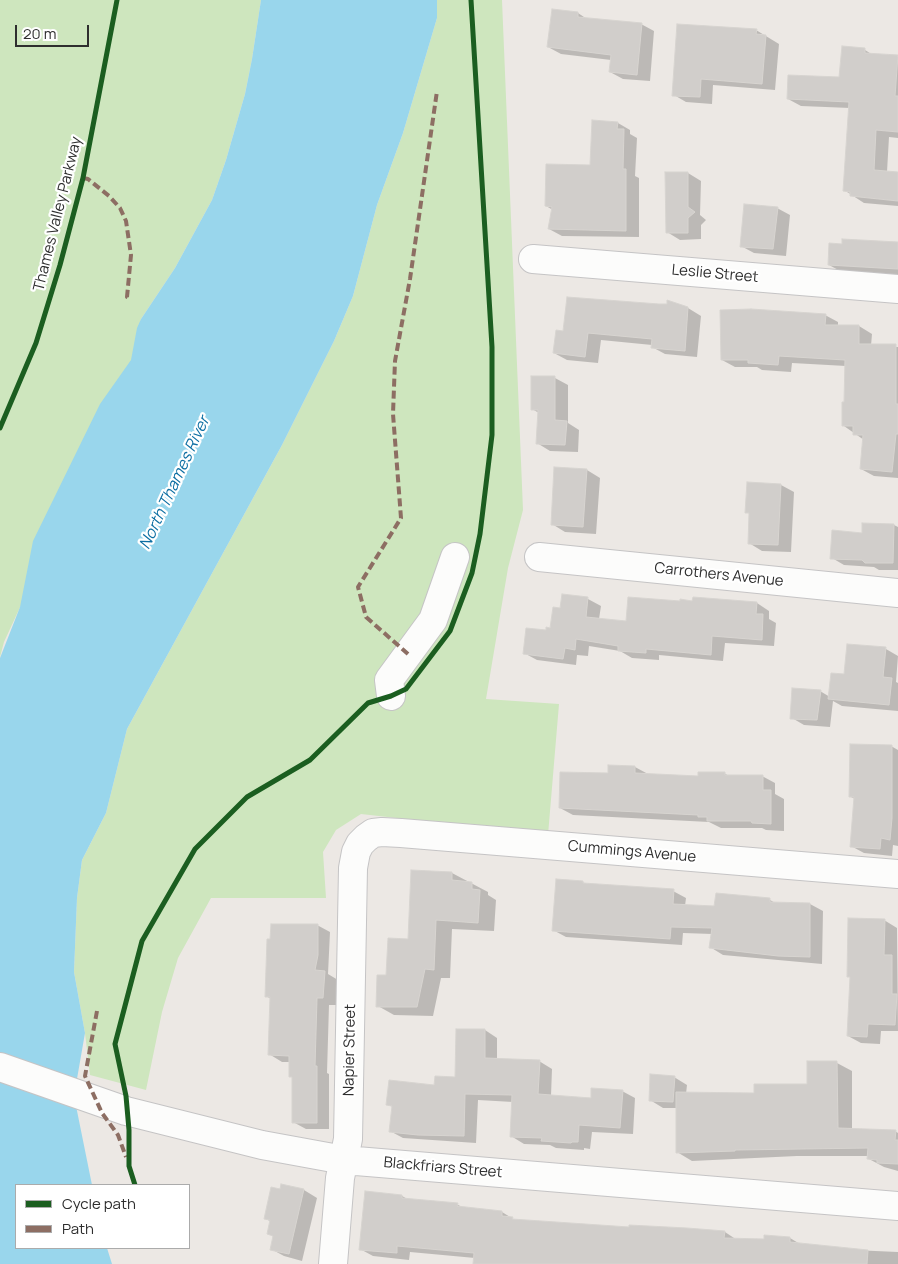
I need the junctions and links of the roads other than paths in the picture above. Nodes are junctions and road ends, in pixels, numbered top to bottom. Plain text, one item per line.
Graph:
1 (533, 259) dead end
2 (898, 289) edge
3 (455, 557) dead end
4 (539, 557) dead end
5 (898, 593) edge
6 (391, 696) dead end
7 (366, 838) joint
8 (898, 874) edge
9 (0, 1067) edge
10 (344, 1160) junction
11 (898, 1206) edge
12 (333, 1264) edge

1 - 2 street, Leslie Street
3 - 6 street
4 - 5 street, Carrothers Avenue
7 - 8 street, Cummings Avenue
7 - 10 street, Napier Street
9 - 10 street, Blackfriars Street
10 - 11 street, Blackfriars Street
10 - 12 street, Napier Street

